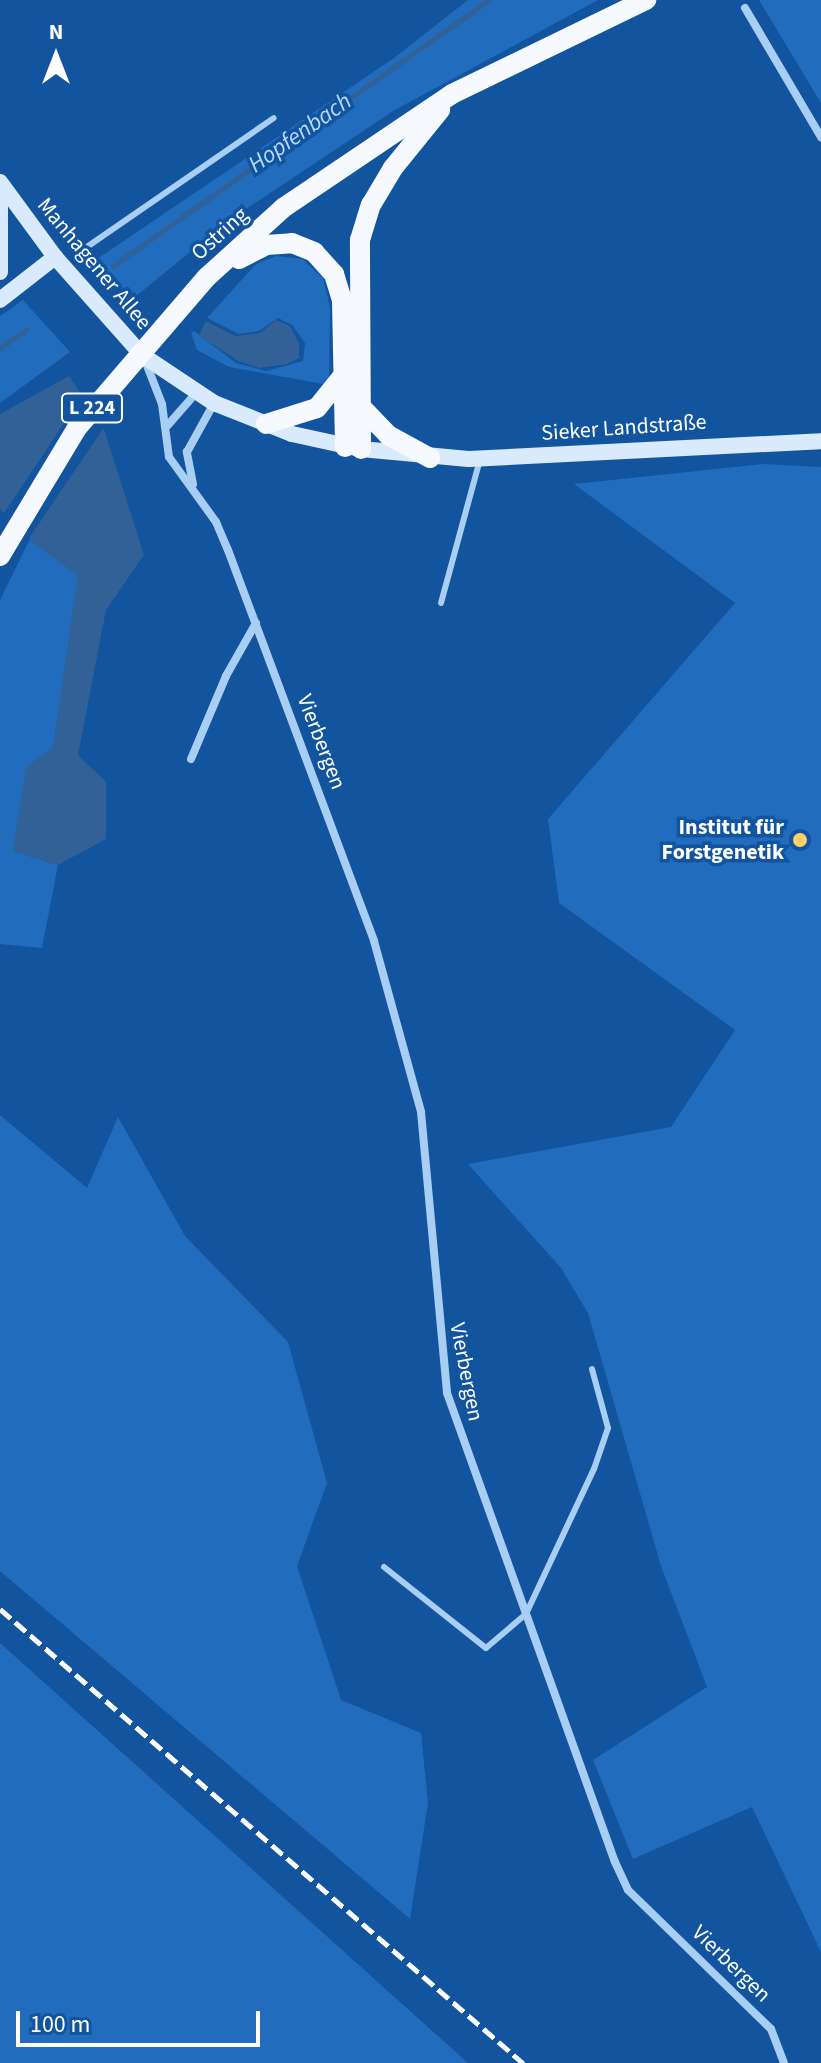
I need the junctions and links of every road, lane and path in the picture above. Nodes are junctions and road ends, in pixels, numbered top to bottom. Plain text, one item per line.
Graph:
1 (646, 0) edge
2 (745, 8) dead end
3 (452, 94) junction
4 (274, 118) dead end
5 (821, 137) edge
6 (0, 182) edge
7 (0, 201) edge
8 (81, 251) dead end
9 (55, 257) junction
10 (0, 272) edge
11 (207, 277) junction
12 (0, 300) edge
13 (142, 355) junction
14 (345, 373) junction
15 (196, 393) junction
16 (214, 403) junction
17 (364, 410) junction
18 (266, 424) junction
19 (167, 426) junction
20 (821, 441) edge
21 (353, 448) junction
22 (430, 458) junction
23 (480, 459) junction
24 (195, 489) junction
25 (0, 556) edge
26 (441, 603) dead end
27 (256, 623) junction
28 (191, 759) dead end
29 (592, 1369) dead end
30 (384, 1567) dead end
31 (526, 1614) junction
32 (784, 2063) edge

1 - 3 main road, Ostring / L 224
2 - 5 street
3 - 11 main road, Ostring / L 224
3 - 17 main road
4 - 8 lane, Manhagener Allee
6 - 9 main road, Manhagener Allee
7 - 10 main road
9 - 12 main road
9 - 13 main road, Manhagener Allee
11 - 14 main road
11 - 25 main road, Ostring / L 224, bridge
13 - 15 main road, Manhagener Allee
13 - 19 street, Vierbergen
14 - 18 main road
14 - 21 main road
15 - 16 main road, Manhagener Allee
15 - 19 street
16 - 18 main road, Manhagener Allee
16 - 24 street, Vierbergen
17 - 21 main road
17 - 22 main road
18 - 21 main road, Manhagener Allee
19 - 24 street, Vierbergen
20 - 23 main road, Sieker Landstraße
21 - 22 main road, Manhagener Allee
22 - 23 main road, Sieker Landstraße
23 - 26 lane
24 - 27 street, Vierbergen
27 - 28 street
27 - 31 street, Vierbergen
29 - 31 lane
30 - 31 lane
31 - 32 street, Vierbergen

